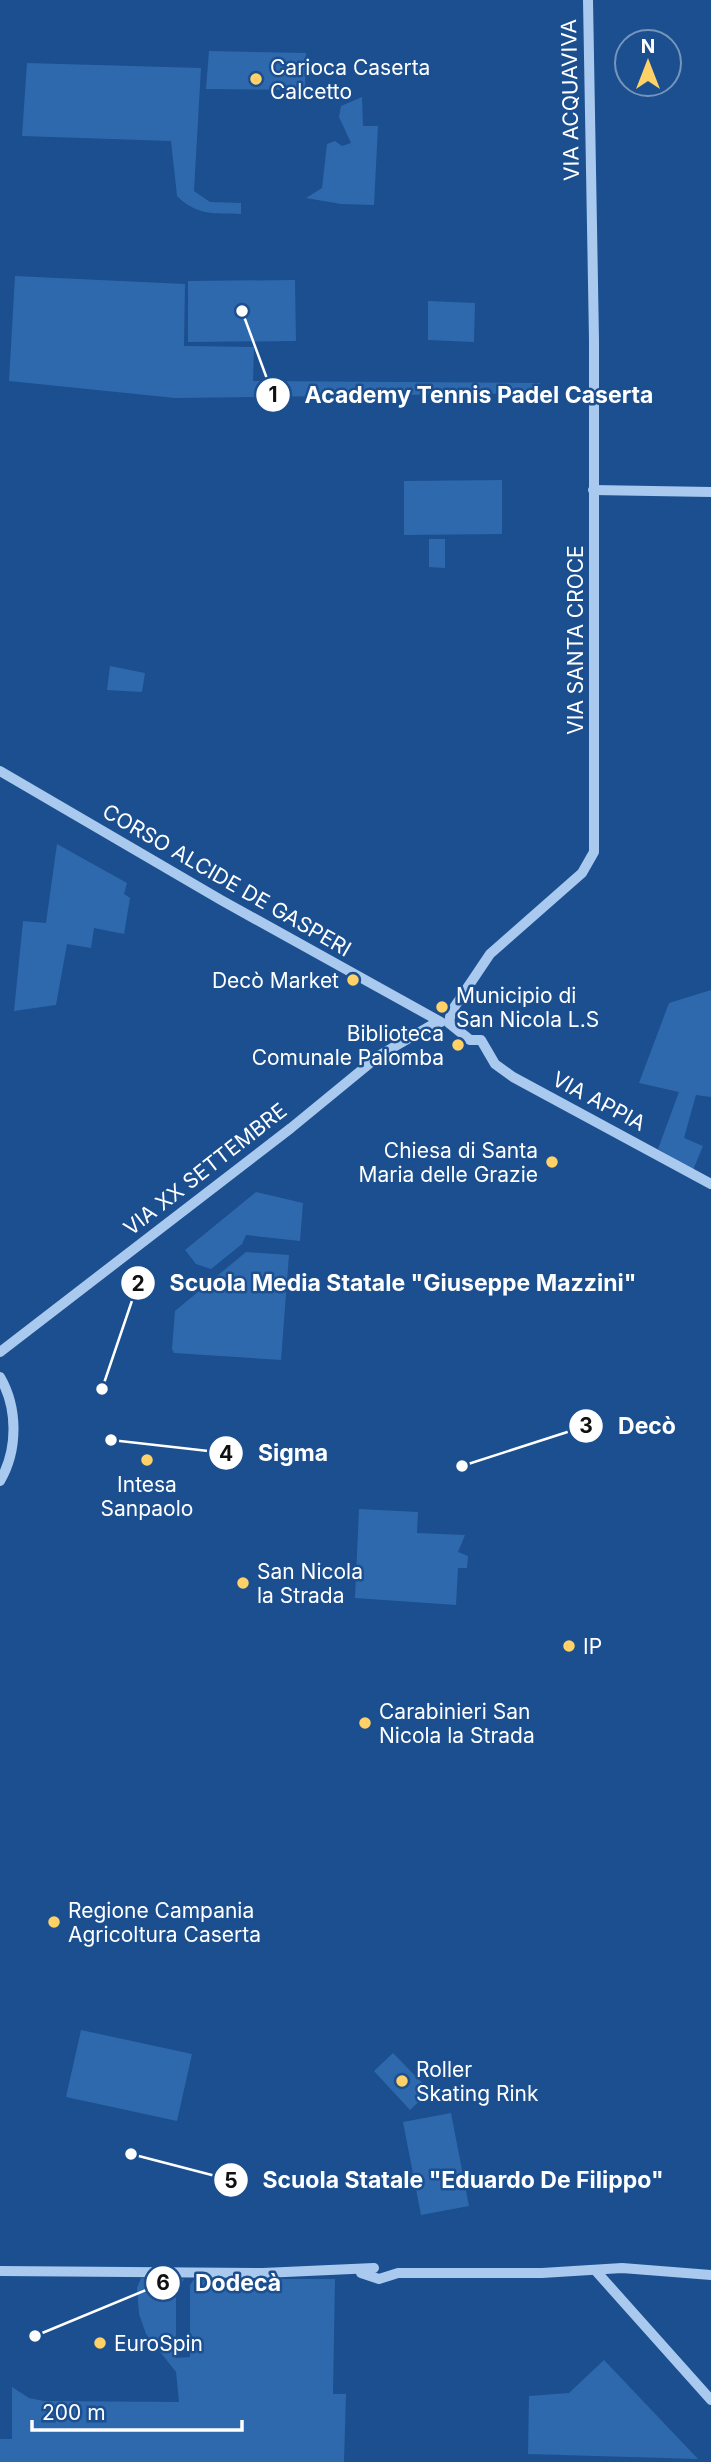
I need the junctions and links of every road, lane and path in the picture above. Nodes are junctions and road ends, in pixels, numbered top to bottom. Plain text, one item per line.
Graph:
1 (588, 0) edge
2 (591, 199) joint
3 (593, 490) junction
4 (711, 492) edge
5 (0, 771) edge
6 (437, 1022) junction
7 (449, 1023) junction
8 (711, 1184) edge
9 (0, 1352) edge
10 (0, 1377) edge
11 (0, 1481) edge
12 (596, 2270) junction
13 (0, 2271) edge
14 (711, 2275) edge
15 (711, 2400) edge

1 - 2 street, VIA ACQUAVIVA
2 - 3 street, VIA SANTA CROCE
3 - 4 street
3 - 7 street, VIA SANTA CROCE
5 - 6 street, CORSO ALCIDE DE GASPERI
6 - 7 street
6 - 9 street, VIA XX SETTEMBRE
7 - 8 street, VIA APPIA
10 - 11 street
12 - 13 street
12 - 14 street
12 - 15 street

